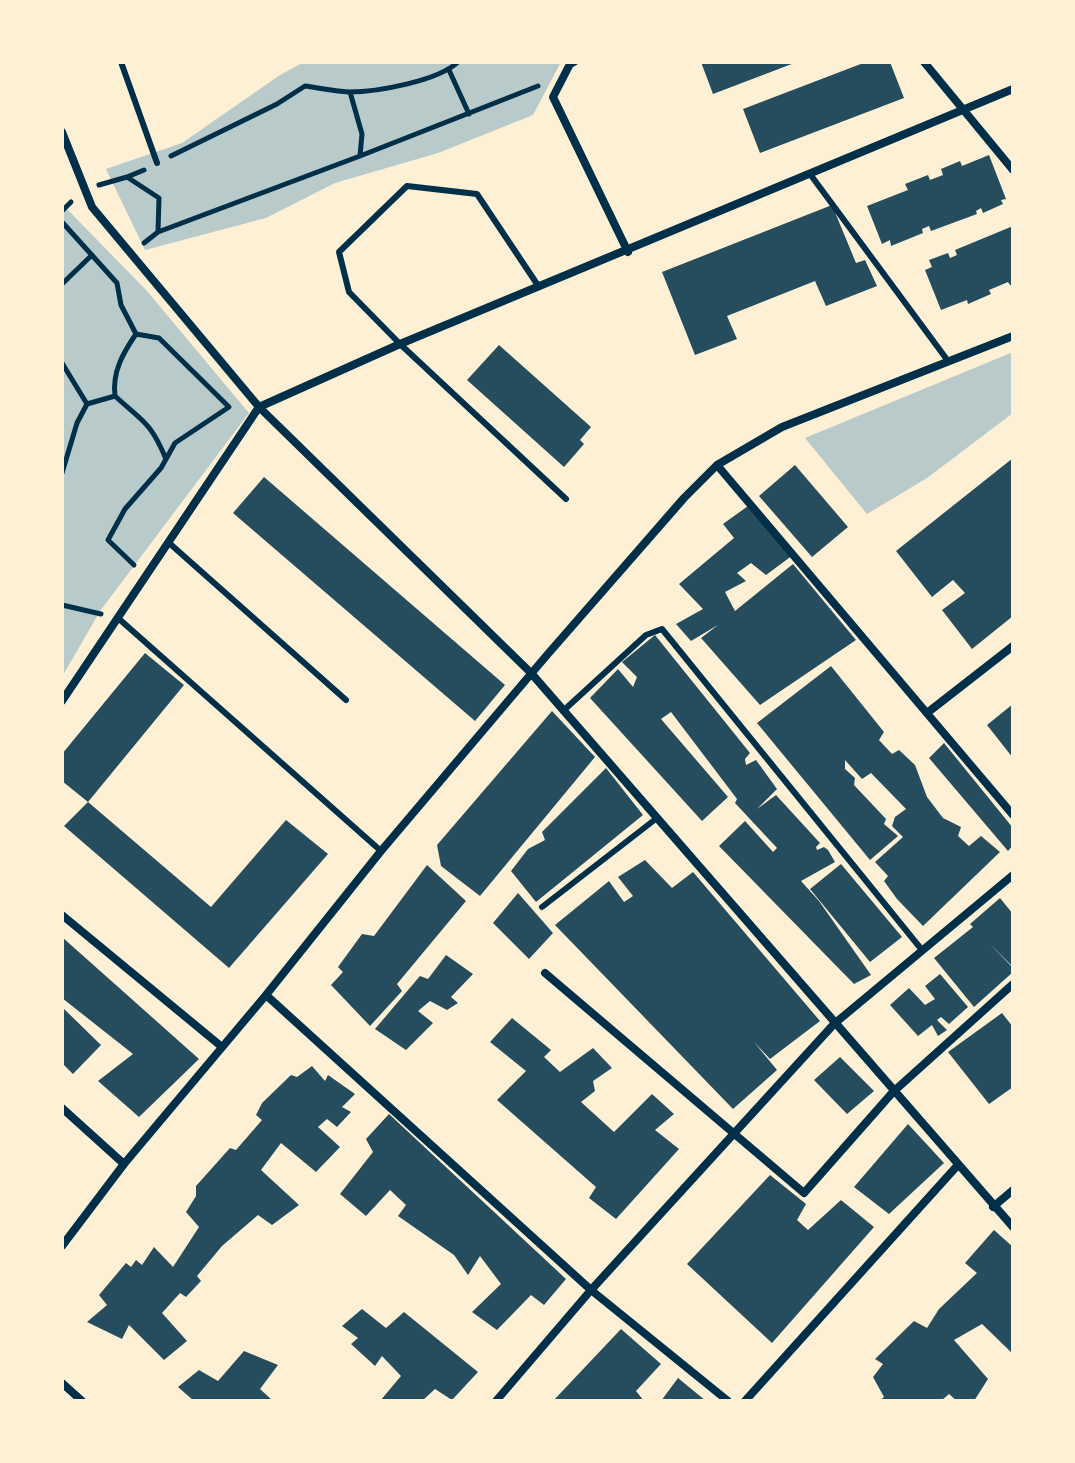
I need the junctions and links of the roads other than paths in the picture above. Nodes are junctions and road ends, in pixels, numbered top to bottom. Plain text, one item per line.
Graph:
1 (121, 62) edge
2 (574, 62) edge
3 (924, 62) edge
4 (1013, 89) edge
5 (964, 110) junction
6 (62, 132) edge
7 (157, 163) road end
8 (1013, 170) edge
9 (810, 174) junction
10 (628, 252) junction
11 (539, 287) junction
12 (1013, 336) edge
13 (400, 344) junction
14 (948, 361) junction
15 (259, 407) junction
16 (717, 465) junction
17 (566, 499) dead end
18 (168, 542) junction
19 (118, 618) junction
20 (1013, 646) edge
21 (531, 673) junction
22 (346, 700) dead end
23 (62, 701) edge
24 (563, 711) junction
25 (927, 713) junction
26 (1013, 815) edge
27 (657, 818) junction
28 (381, 851) junction
29 (1013, 875) edge
30 (542, 907) dead end
31 (62, 915) edge
32 (922, 950) junction
33 (545, 973) dead end
34 (1013, 984) edge
35 (266, 995) junction
36 (834, 1024) junction
37 (222, 1047) junction
38 (893, 1092) junction
39 (62, 1108) edge
40 (733, 1134) junction
41 (124, 1164) junction
42 (957, 1166) junction
43 (1013, 1190) edge
44 (993, 1207) junction
45 (1013, 1227) edge
46 (62, 1246) edge
47 (591, 1290) junction
48 (62, 1383) edge
49 (82, 1401) edge
50 (496, 1401) edge
51 (728, 1401) edge
52 (745, 1401) edge

1 - 7 lane
2 - 10 street
3 - 5 street
4 - 5 street
5 - 8 street
5 - 9 street
6 - 15 street
9 - 10 street
9 - 14 lane
10 - 11 street
11 - 13 street
11 - 13 lane
12 - 14 street
13 - 15 street
13 - 17 lane
14 - 16 street
15 - 18 street
15 - 21 street
16 - 21 street
16 - 25 street
18 - 19 street
18 - 22 lane
19 - 23 street
19 - 28 lane
20 - 25 street
21 - 24 street
21 - 28 street
24 - 27 street
24 - 32 lane
25 - 26 street
27 - 30 lane
27 - 36 street
28 - 35 street
29 - 32 street
31 - 37 street
32 - 36 street
33 - 40 street
34 - 38 street
35 - 37 street
35 - 47 street
36 - 38 street
36 - 40 street
37 - 41 street
38 - 40 street
38 - 42 street
39 - 41 street
40 - 47 street
41 - 46 street
42 - 44 street
42 - 52 street
43 - 44 street
44 - 45 street
47 - 50 street
47 - 51 street
48 - 49 street

